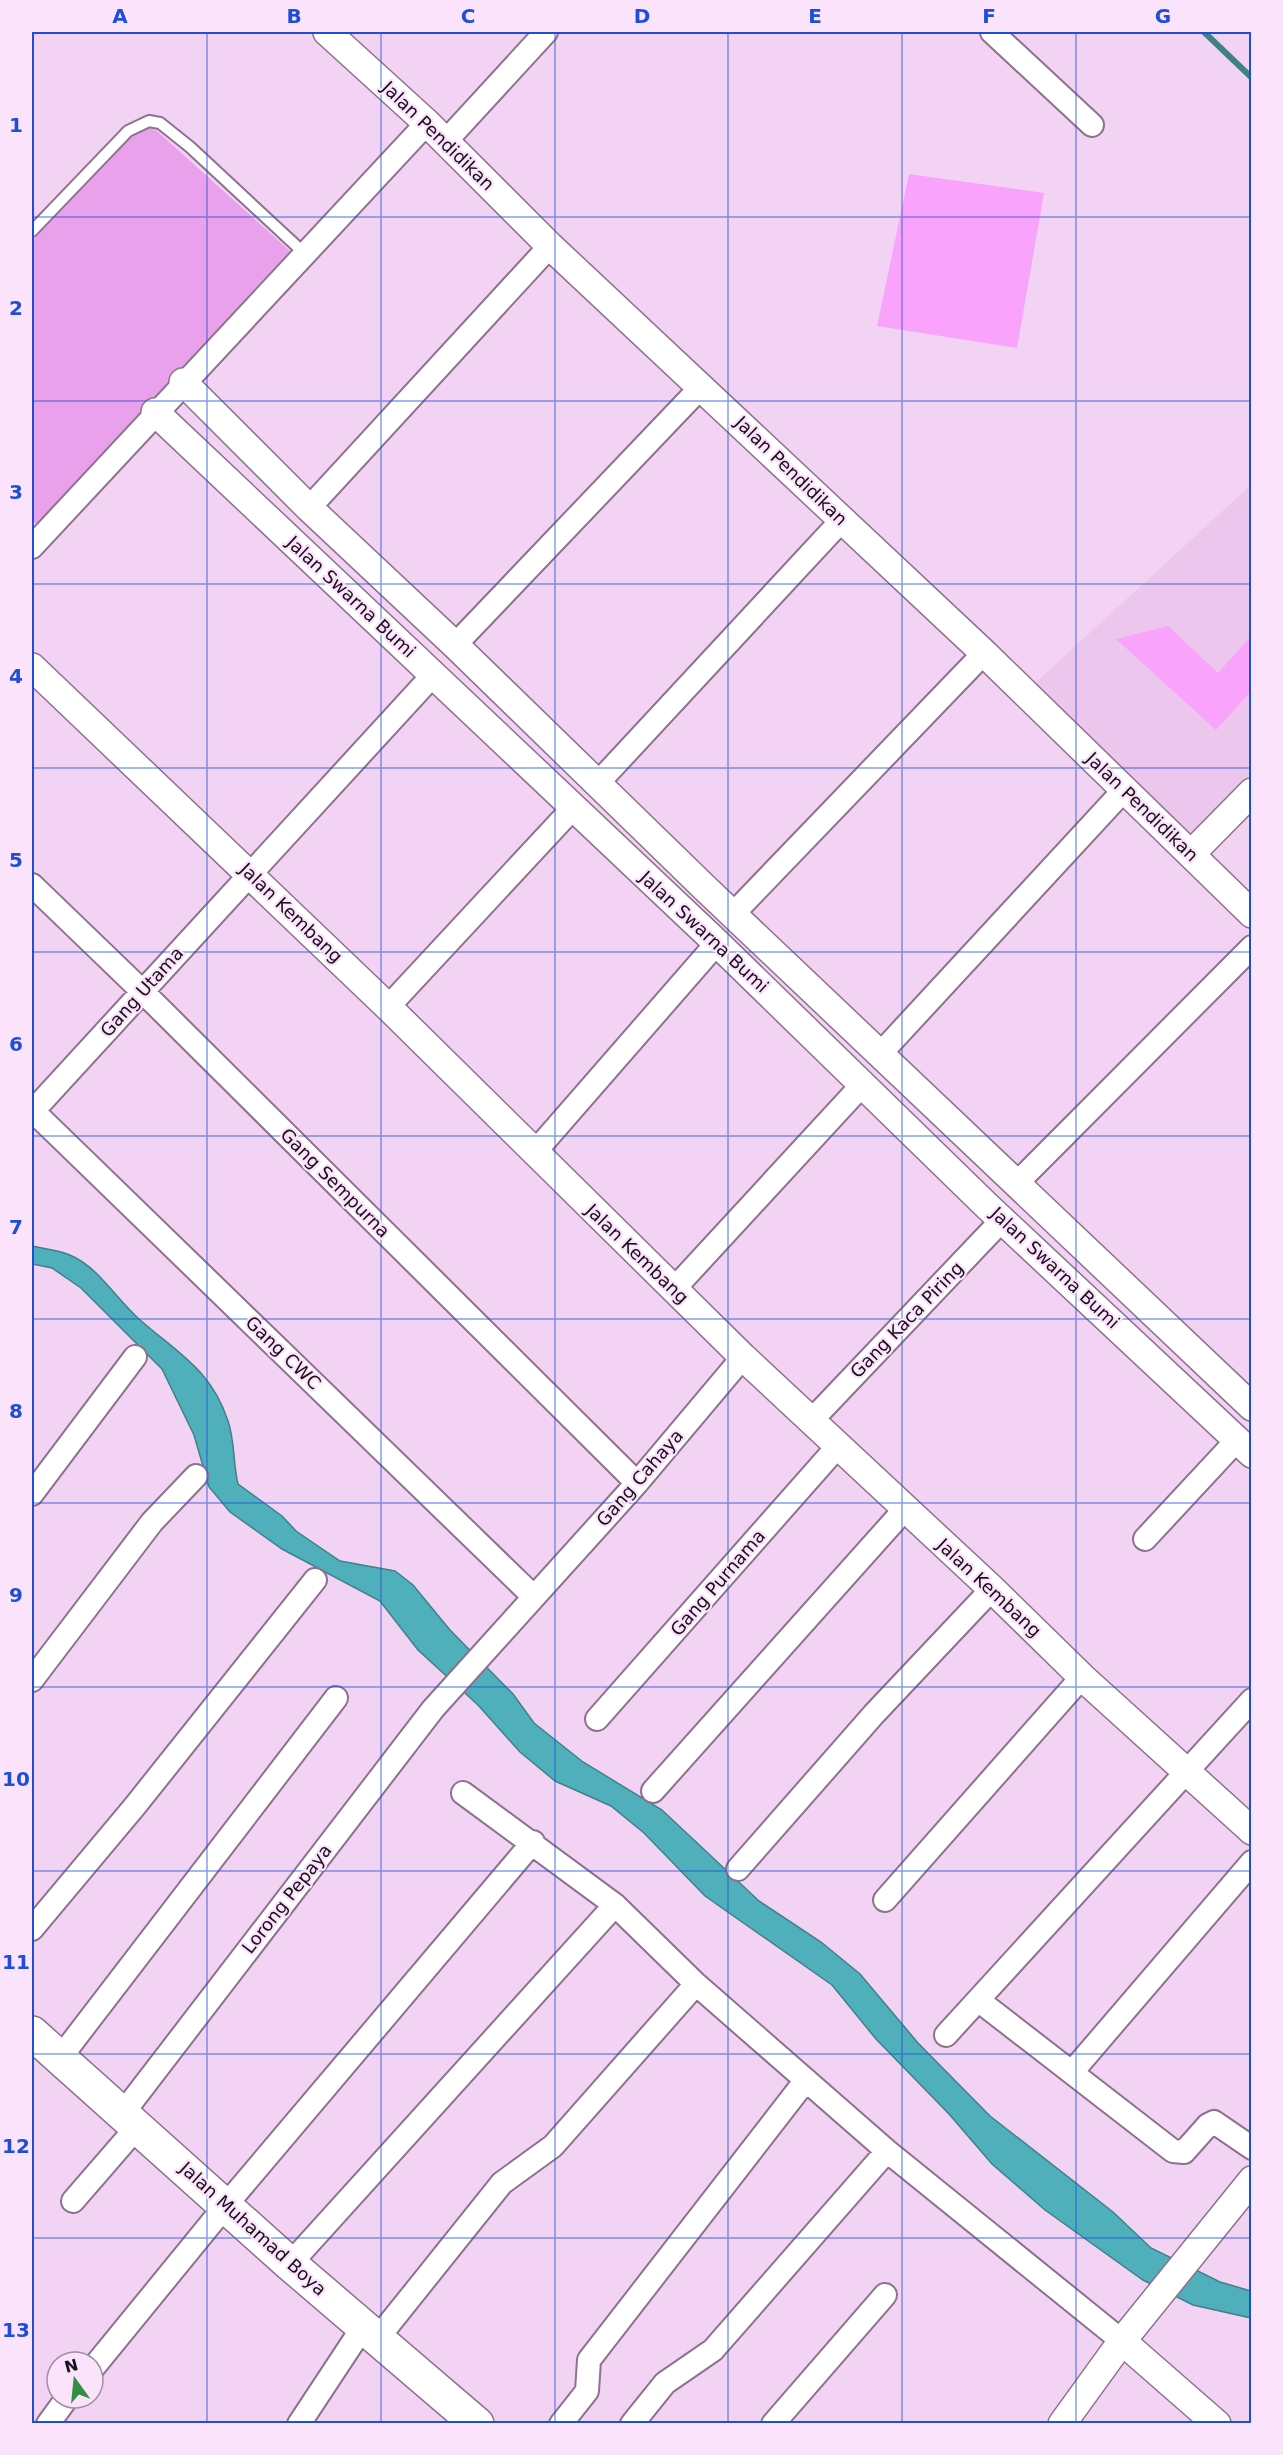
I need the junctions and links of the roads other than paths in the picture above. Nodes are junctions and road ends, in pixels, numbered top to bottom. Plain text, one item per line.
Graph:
1 (327, 32) edge
2 (546, 32) edge
3 (992, 32) edge
4 (1092, 125) dead end
5 (436, 132) junction
6 (32, 231) edge
7 (550, 246) junction
8 (303, 253) junction
9 (183, 382) junction
10 (702, 386) junction
11 (155, 411) junction
12 (309, 508) junction
13 (842, 520) junction
14 (34, 540) edge
15 (386, 580) junction
16 (361, 606) junction
17 (455, 645) junction
18 (984, 654) junction
19 (32, 667) edge
20 (433, 675) junction
21 (597, 784) junction
22 (1124, 790) junction
23 (1251, 792) edge
24 (573, 808) junction
25 (1191, 854) junction
26 (249, 873) junction
27 (32, 885) edge
28 (706, 889) junction
29 (684, 912) junction
30 (733, 914) junction
31 (1251, 914) edge
32 (717, 943) junction
33 (1251, 947) edge
34 (143, 992) junction
35 (388, 1007) junction
36 (881, 1053) junction
37 (863, 1084) junction
38 (32, 1110) edge
39 (534, 1153) junction
40 (987, 1155) junction
41 (963, 1182) junction
42 (1018, 1182) junction
43 (1003, 1219) junction
44 (674, 1289) junction
45 (135, 1357) dead end
46 (743, 1357) junction
47 (1251, 1407) edge
48 (811, 1420) junction
49 (838, 1446) junction
50 (1244, 1447) edge
51 (196, 1476) dead end
52 (637, 1483) junction
53 (32, 1494) edge
54 (905, 1509) junction
55 (1145, 1539) dead end
56 (315, 1580) dead end
57 (992, 1589) junction
58 (534, 1597) junction
59 (478, 1658) joint
60 (1082, 1677) junction
61 (32, 1680) edge
62 (336, 1698) dead end
63 (1251, 1700) edge
64 (597, 1719) dead end
65 (1186, 1769) junction
66 (653, 1791) dead end
67 (464, 1793) dead end
68 (1251, 1831) edge
69 (533, 1842) junction
70 (1251, 1862) edge
71 (738, 1869) dead end
72 (885, 1900) dead end
73 (615, 1905) junction
74 (32, 1929) edge
75 (696, 1983) junction
76 (978, 2000) junction
77 (32, 2033) edge
78 (946, 2035) dead end
79 (60, 2058) junction
80 (1072, 2072) junction
81 (806, 2080) junction
82 (131, 2119) junction
83 (1251, 2148) edge
84 (887, 2151) junction
85 (1251, 2180) edge
86 (73, 2201) dead end
87 (226, 2205) junction
88 (290, 2264) junction
89 (885, 2295) dead end
90 (370, 2333) junction
91 (1122, 2341) junction
92 (105, 2353) edge
93 (58, 2410) edge
94 (48, 2424) edge
95 (298, 2424) edge
96 (477, 2424) edge
97 (561, 2424) edge
98 (632, 2424) edge
99 (773, 2424) edge
100 (1062, 2424) edge
101 (1217, 2424) edge

1 - 5 street, Jalan Pendidikan
2 - 5 street
3 - 4 street
5 - 7 street, Jalan Pendidikan
5 - 8 street
6 - 8 lane
7 - 10 street, Jalan Pendidikan
7 - 12 street
8 - 9 street
9 - 11 street
9 - 12 street, Jalan Swarna Bumi
10 - 13 street, Jalan Pendidikan
10 - 17 street
11 - 14 street
11 - 16 street, Jalan Swarna Bumi
12 - 15 street, Jalan Swarna Bumi
13 - 18 street, Jalan Pendidikan
13 - 21 street
15 - 16 street
15 - 17 street, Jalan Swarna Bumi
16 - 20 street, Jalan Swarna Bumi
17 - 21 street, Jalan Swarna Bumi
18 - 22 street, Jalan Pendidikan
18 - 30 street
19 - 26 street, Jalan Kembang
20 - 24 street, Jalan Swarna Bumi
20 - 26 street, Gang Utama
21 - 28 street, Jalan Swarna Bumi
22 - 25 street, Jalan Pendidikan
22 - 36 street
23 - 25 street
24 - 29 street, Jalan Swarna Bumi
24 - 35 street
25 - 31 street, Jalan Pendidikan
26 - 34 street, Gang Utama
26 - 35 street, Jalan Kembang
27 - 34 street, Gang Sempurna
28 - 29 street
28 - 30 street, Jalan Swarna Bumi
29 - 32 street, Jalan Swarna Bumi
30 - 36 street, Jalan Swarna Bumi
32 - 37 street, Jalan Swarna Bumi
32 - 39 street
33 - 42 street
34 - 38 street, Gang Utama
34 - 52 street, Gang Sempurna
35 - 39 street, Jalan Kembang
36 - 40 street, Jalan Swarna Bumi
37 - 41 street, Jalan Swarna Bumi
37 - 44 street
38 - 58 street, Gang CWC
39 - 44 street, Jalan Kembang
40 - 41 street
40 - 42 street, Jalan Swarna Bumi
41 - 43 street, Jalan Swarna Bumi
42 - 47 street, Jalan Swarna Bumi
43 - 48 street, Gang Kaca Piring
43 - 50 street, Jalan Swarna Bumi
44 - 46 street, Jalan Kembang
45 - 53 street
46 - 48 street, Jalan Kembang
46 - 52 street, Gang Cahaya
48 - 49 street, Jalan Kembang
49 - 54 street, Jalan Kembang
49 - 64 street, Gang Purnama
50 - 55 street
51 - 61 street
52 - 58 street, Gang Cahaya
54 - 57 street, Jalan Kembang
54 - 66 street
56 - 74 street
57 - 60 street, Jalan Kembang
57 - 71 street
58 - 59 street, Gang Cahaya
59 - 82 street, Lorong Pepaya
60 - 65 street, Jalan Kembang
60 - 72 street
62 - 79 street
63 - 65 street
65 - 68 street, Jalan Kembang
65 - 76 street
67 - 69 street
69 - 73 street
69 - 87 street
70 - 80 street
73 - 75 street
73 - 88 street
75 - 81 street
75 - 90 street
76 - 78 street
76 - 80 street
77 - 79 highway, Jalan Muhamad Boya
79 - 82 highway, Jalan Muhamad Boya
80 - 83 street
81 - 84 street
81 - 97 street
82 - 86 street, Lorong Pepaya
82 - 87 highway, Jalan Muhamad Boya
84 - 91 street
84 - 98 street
85 - 91 street
87 - 88 highway, Jalan Muhamad Boya
87 - 92 street
88 - 90 highway, Jalan Muhamad Boya
89 - 99 street
90 - 95 street
90 - 96 highway, Jalan Muhamad Boya
91 - 100 street
91 - 101 street
93 - 94 street

